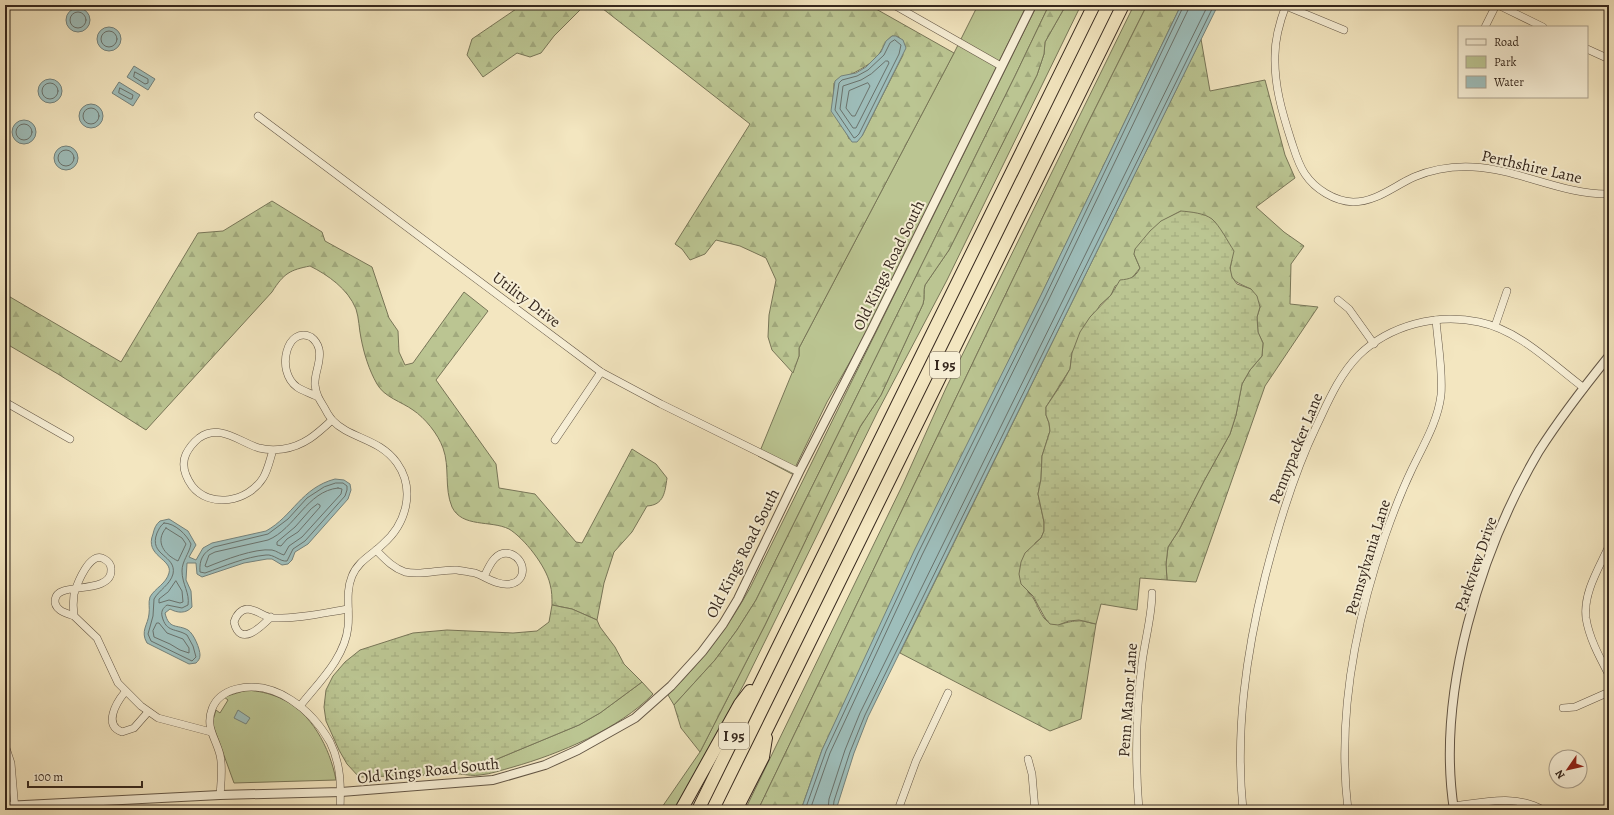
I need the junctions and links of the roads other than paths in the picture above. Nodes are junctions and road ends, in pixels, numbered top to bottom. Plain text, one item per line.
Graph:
1 (894, 5) edge
2 (1032, 5) edge
3 (1094, 5) edge
4 (1123, 5) edge
5 (1286, 5) edge
6 (1497, 5) edge
7 (1486, 26) edge
8 (1541, 26) edge
9 (1344, 30) dead end
10 (1588, 48) edge
11 (1609, 59) edge
12 (1001, 66) junction
13 (258, 116) dead end
14 (1609, 194) edge
15 (1507, 291) dead end
16 (1338, 300) dead end
17 (1436, 320) junction
18 (1495, 326) junction
19 (1374, 344) junction
20 (1609, 356) edge
21 (601, 372) junction
22 (1584, 388) junction
23 (316, 396) junction
24 (5, 402) edge
25 (332, 420) junction
26 (70, 439) dead end
27 (555, 440) dead end
28 (273, 450) junction
29 (799, 472) junction
30 (1609, 546) edge
31 (376, 550) junction
32 (484, 577) junction
33 (76, 589) junction
34 (1152, 593) dead end
35 (348, 609) junction
36 (74, 616) junction
37 (271, 618) junction
38 (770, 663) junction
39 (1609, 675) edge
40 (126, 692) junction
41 (1609, 692) edge
42 (948, 694) dead end
43 (300, 706) junction
44 (1563, 708) dead end
45 (148, 712) junction
46 (768, 726) junction
47 (210, 732) junction
48 (5, 745) edge
49 (1028, 759) dead end
50 (341, 792) junction
51 (220, 794) junction
52 (5, 807) edge
53 (15, 808) edge
54 (1454, 808) edge
55 (340, 810) edge
56 (681, 810) edge
57 (698, 810) edge
58 (727, 810) edge
59 (736, 810) edge
60 (898, 810) edge
61 (1035, 810) edge
62 (1139, 810) edge
63 (1243, 810) edge
64 (1348, 810) edge
65 (1543, 810) edge

1 - 12 street
2 - 12 street, Old Kings Road South
3 - 38 highway, I 95
4 - 46 highway, I 95
5 - 9 street
5 - 14 street, Perthshire Lane
6 - 7 street
6 - 8 street
10 - 11 street
12 - 29 street, Old Kings Road South
13 - 21 street, Utility Drive
15 - 18 street
16 - 19 street
17 - 18 street, Pennypacker Lane
17 - 19 street, Pennypacker Lane
17 - 64 street, Pennsylvania Lane
18 - 22 street, Pennypacker Lane
19 - 63 street, Pennypacker Lane
20 - 22 street, Parkview Drive
21 - 27 street
21 - 29 street, Utility Drive
22 - 54 street, Parkview Drive
23 - 23 street
23 - 25 street
24 - 26 street
25 - 28 street
25 - 31 street
28 - 28 street
29 - 50 street, Old Kings Road South
30 - 39 street
31 - 32 street
31 - 35 street
32 - 32 street
33 - 33 street
33 - 36 street
33 - 36 street
34 - 62 street, Penn Manor Lane
35 - 37 street
35 - 43 street
36 - 40 street
37 - 37 street
38 - 56 highway
38 - 57 highway, I 95
40 - 45 street
40 - 45 street
41 - 44 street
42 - 60 street
43 - 47 street
43 - 50 street
45 - 47 street
46 - 58 highway, I 95
46 - 59 highway
47 - 51 street
48 - 53 street
49 - 61 street
50 - 51 street, Old Kings Road South
50 - 55 street
51 - 53 street, Old Kings Road South
52 - 53 street, Old Kings Road South
54 - 65 street

